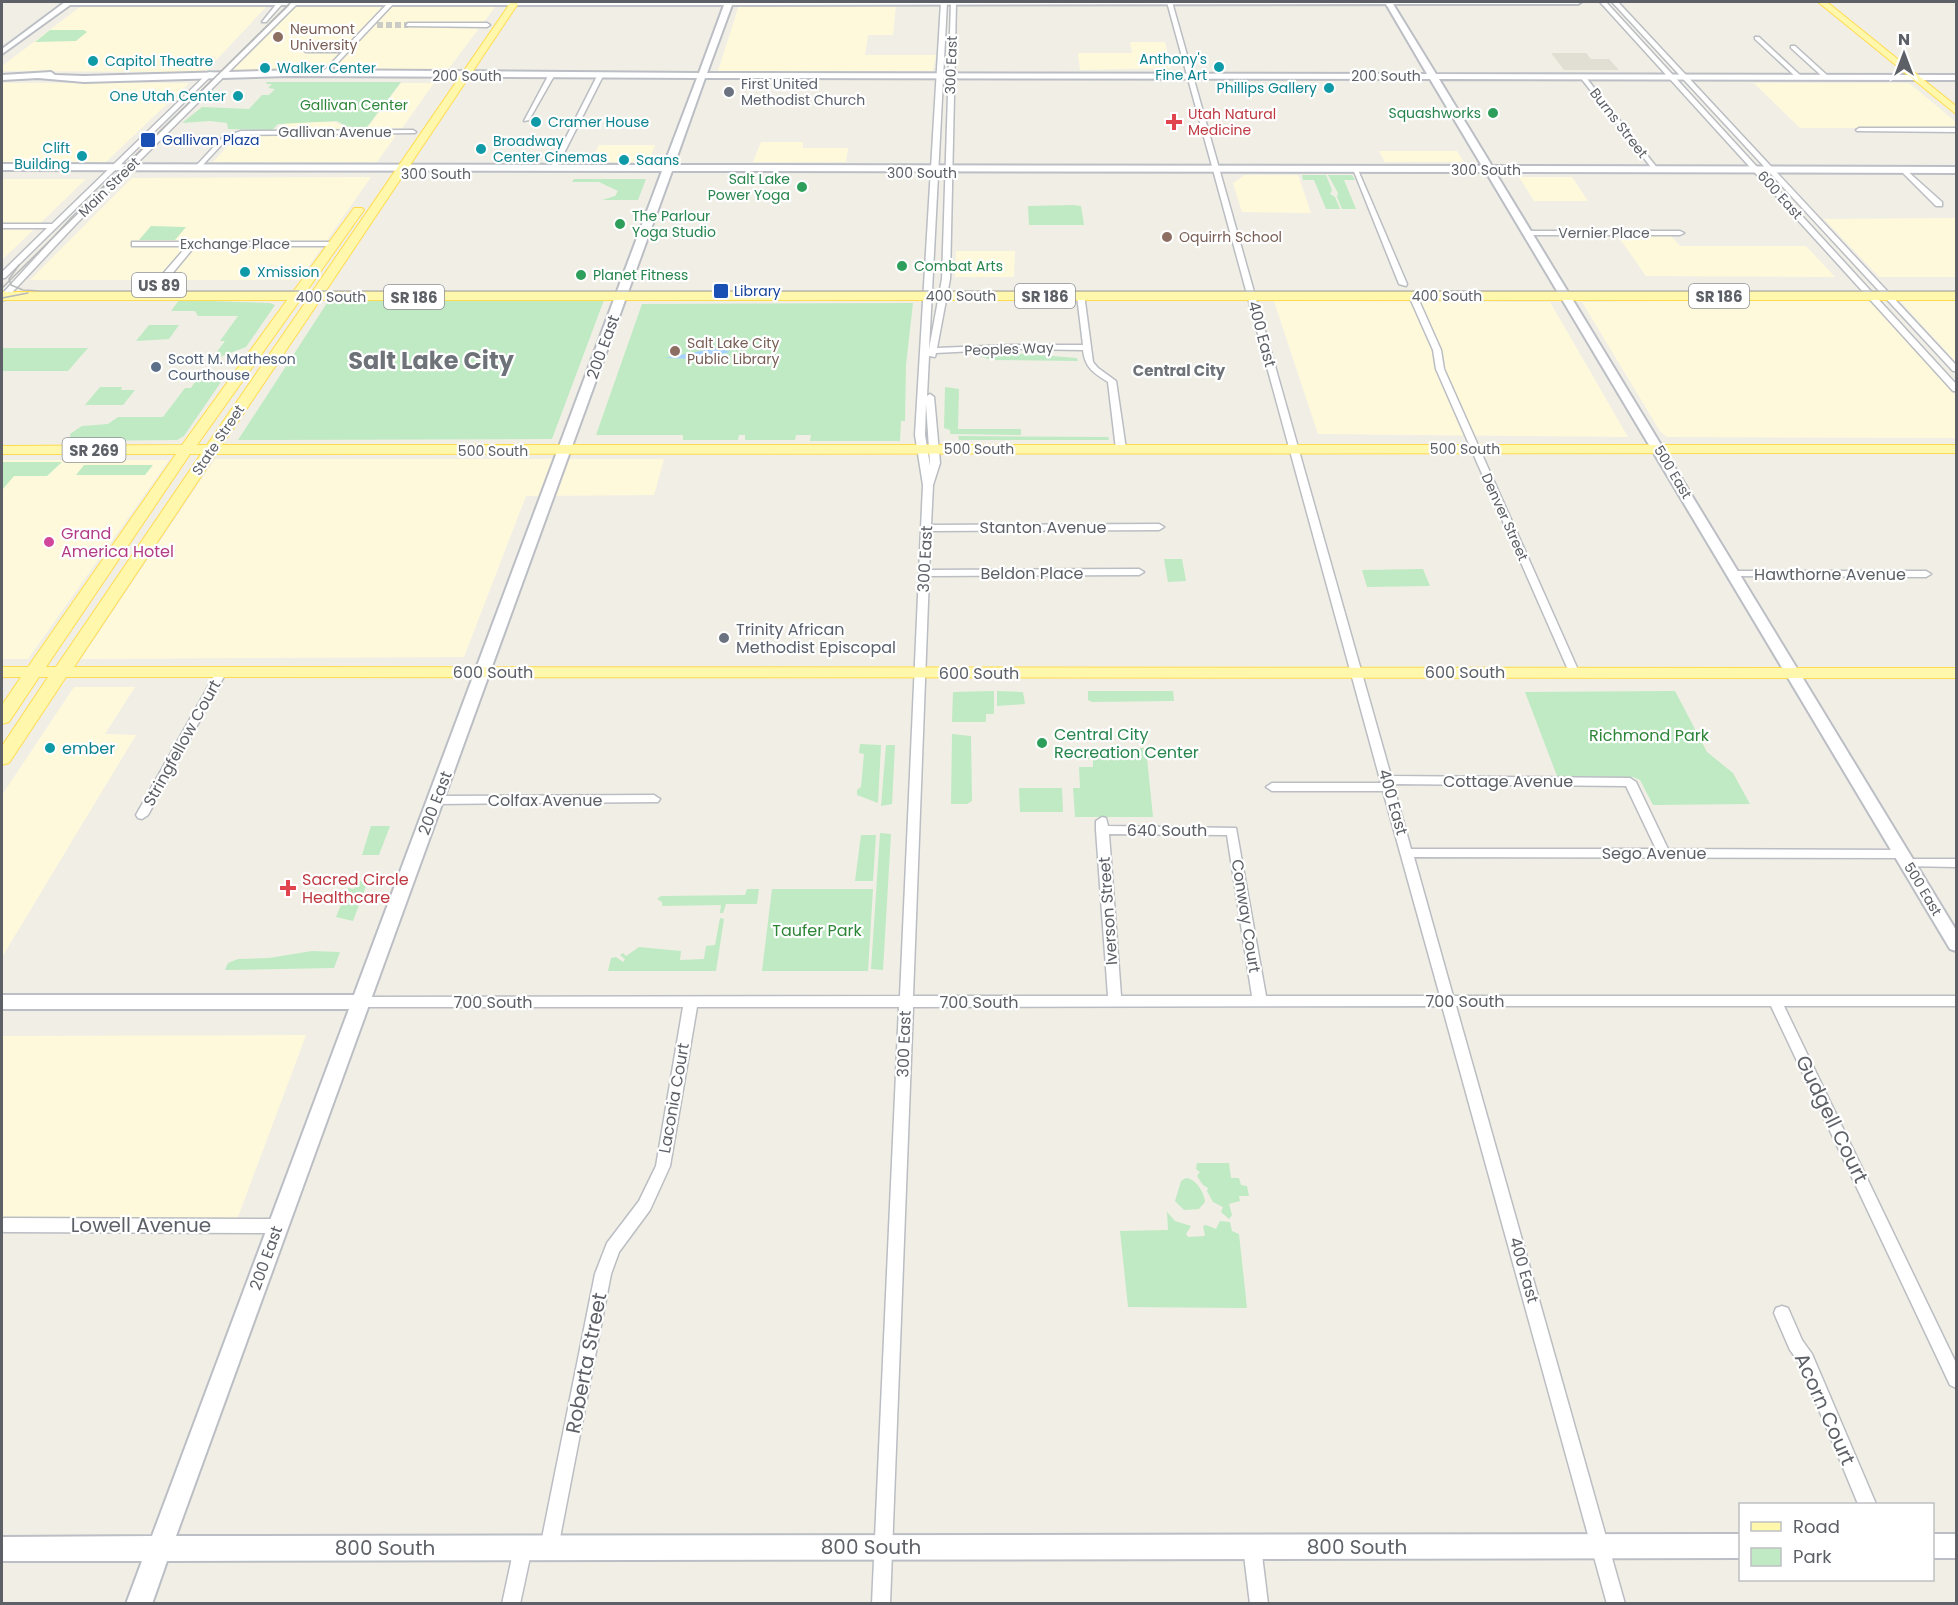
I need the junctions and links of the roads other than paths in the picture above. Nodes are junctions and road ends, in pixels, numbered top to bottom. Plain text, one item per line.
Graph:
1 (69, 2) edge
2 (219, 2) edge
3 (280, 2) edge
4 (295, 2) edge
5 (391, 2) edge
6 (728, 2) edge
7 (944, 2) edge
8 (954, 2) edge
9 (1169, 2) edge
10 (1388, 2) edge
11 (1578, 2) edge
12 (1603, 2) edge
13 (1615, 2) edge
14 (1822, 2) edge
15 (1837, 2) edge
16 (189, 3) junction
17 (508, 3) edge
18 (1618, 17) junction
19 (1629, 18) junction
20 (408, 25) tunnel mouth
21 (487, 25) junction
22 (1625, 26) junction
23 (1636, 26) junction
24 (256, 28) dead end
25 (1757, 38) dead end
26 (1638, 40) junction
27 (1650, 40) junction
28 (353, 44) junction
29 (1644, 46) junction
30 (1655, 46) junction
31 (1793, 47) dead end
32 (346, 50) junction
33 (2, 52) edge
34 (325, 73) junction
35 (214, 74) junction
36 (292, 75) junction
37 (359, 75) junction
38 (2, 76) edge
39 (452, 76) junction
40 (465, 76) junction
41 (551, 76) junction
42 (600, 76) junction
43 (702, 76) junction
44 (940, 76) junction
45 (951, 76) junction
46 (1190, 76) junction
47 (1433, 76) junction
48 (1582, 76) junction
49 (1671, 76) junction
50 (1683, 76) junction
51 (1799, 76) junction
52 (1826, 76) junction
53 (1914, 77) junction
54 (1931, 77) junction
55 (1956, 77) edge
56 (1956, 97) edge
57 (1699, 107) junction
58 (1711, 107) junction
59 (1956, 111) edge
60 (526, 120) dead end
61 (1859, 130) dead end
62 (1956, 130) edge
63 (413, 132) junction
64 (1725, 135) junction
65 (1737, 135) junction
66 (2, 167) edge
67 (554, 167) junction
68 (197, 168) junction
69 (232, 168) junction
70 (392, 170) junction
71 (518, 170) junction
72 (935, 170) junction
73 (948, 170) junction
74 (1217, 170) junction
75 (1355, 170) junction
76 (1490, 170) junction
77 (1656, 170) junction
78 (1757, 170) junction
79 (1770, 170) junction
80 (1903, 170) junction
81 (1956, 170) edge
82 (110, 171) junction
83 (127, 171) junction
84 (245, 171) junction
85 (667, 171) junction
86 (2, 173) edge
87 (1939, 204) dead end
88 (1799, 216) junction
89 (1813, 216) junction
90 (2, 226) edge
91 (53, 226) junction
92 (1528, 233) junction
93 (1680, 233) dead end
94 (135, 244) dead end
95 (193, 244) junction
96 (334, 244) junction
97 (1828, 247) junction
98 (1842, 247) junction
99 (2, 276) edge
100 (304, 284) junction
101 (1403, 284) junction
102 (1559, 284) junction
103 (1861, 284) junction
104 (1956, 284) edge
105 (158, 285) junction
106 (323, 285) junction
107 (928, 290) junction
108 (943, 290) junction
109 (1250, 290) junction
110 (1874, 290) junction
111 (623, 291) junction
112 (4, 292) edge
113 (1081, 296) junction
114 (1413, 296) junction
115 (1567, 296) junction
116 (1888, 296) junction
117 (1956, 296) edge
118 (294, 297) junction
119 (315, 297) junction
120 (1904, 331) junction
121 (1921, 331) junction
122 (1087, 348) junction
123 (932, 351) junction
124 (1935, 365) junction
125 (1954, 367) edge
126 (1956, 389) edge
127 (926, 449) junction
128 (1121, 449) junction
129 (1293, 449) junction
130 (1475, 449) junction
131 (1659, 449) junction
132 (1956, 449) edge
133 (2, 450) edge
134 (186, 450) junction
135 (211, 450) junction
136 (565, 451) junction
137 (1159, 527) dead end
138 (926, 528) junction
139 (1139, 572) dead end
140 (924, 573) junction
141 (1734, 574) junction
142 (1926, 574) dead end
143 (2, 672) edge
144 (34, 672) junction
145 (61, 672) junction
146 (222, 672) junction
147 (484, 672) junction
148 (1356, 672) junction
149 (1574, 672) junction
150 (1793, 672) junction
151 (920, 673) junction
152 (1956, 673) edge
153 (2, 718) edge
154 (2, 759) edge
155 (1387, 784) junction
156 (1272, 787) dead end
157 (654, 799) dead end
158 (436, 800) junction
159 (142, 815) dead end
160 (1102, 825) joint
161 (1232, 831) joint
162 (1407, 853) junction
163 (1664, 853) junction
164 (1905, 858) junction
165 (1956, 863) edge
166 (1956, 944) edge
167 (1448, 1001) junction
168 (1774, 1001) junction
169 (1956, 1001) edge
170 (2, 1002) edge
171 (359, 1002) junction
172 (691, 1002) junction
173 (906, 1002) junction
174 (1115, 1002) junction
175 (1260, 1002) junction
176 (653, 1192) joint
177 (4, 1225) dead end
178 (278, 1226) junction
179 (1782, 1313) dead end
180 (1956, 1380) edge
181 (1867, 1503) edge
182 (1600, 1546) junction
183 (1739, 1546) edge
184 (1934, 1546) edge
185 (1956, 1546) edge
186 (1252, 1547) junction
187 (523, 1548) junction
188 (549, 1548) junction
189 (883, 1548) junction
190 (2, 1549) edge
191 (159, 1549) junction
192 (139, 1604) edge
193 (511, 1604) edge
194 (881, 1604) edge
195 (1259, 1604) edge
196 (1616, 1604) edge

1 - 16 street
1 - 33 street
2 - 16 street
3 - 4 street
3 - 16 street
3 - 24 street
4 - 5 street
4 - 35 street, Main Street
5 - 17 street
5 - 28 street
6 - 7 street
6 - 17 street
6 - 43 street, 200 East
7 - 8 street
7 - 44 street, 300 East
8 - 9 street
8 - 45 street, 300 East
9 - 10 street
9 - 46 street, 400 East
10 - 11 street
10 - 47 street, 500 East
12 - 18 street, 600 East
13 - 19 street, 600 East
14 - 53 main road
15 - 54 main road
17 - 21 main road, State Street
17 - 40 main road, State Street
18 - 19 street
18 - 22 street, 600 East
19 - 23 street, 600 East
20 - 21 street
21 - 39 main road, State Street
22 - 23 street
22 - 26 street, 600 East
23 - 27 street, 600 East
25 - 51 street
26 - 27 street
26 - 29 street, 600 East
27 - 30 street, 600 East
28 - 32 street
28 - 32 street
29 - 30 street
29 - 49 street, 600 East
30 - 50 street, 600 East
31 - 52 street
32 - 34 street
34 - 36 street, 200 South
34 - 37 street, 200 South
35 - 36 street, 200 South
35 - 38 street, 200 South
35 - 82 street, Main Street
35 - 83 street, Main Street
36 - 37 street, 200 South
37 - 39 street, 200 South
39 - 40 street, 200 South
39 - 63 main road, State Street
40 - 41 street, 200 South
40 - 70 main road, State Street
41 - 42 street, 200 South
41 - 60 street
42 - 43 street, 200 South
42 - 67 street
43 - 44 street, 200 South
43 - 85 street, 200 East
44 - 45 street, 200 South
44 - 72 street, 300 East
45 - 46 street, 200 South
45 - 73 street, 300 East
46 - 47 street, 200 South
46 - 74 street, 400 East
47 - 48 street, 200 South
47 - 76 street, 500 East
48 - 49 street, 200 South
48 - 77 street, Burns Street
49 - 50 street, 200 South
49 - 57 street, 600 East
50 - 51 street, 200 South
50 - 58 street, 600 East
51 - 52 street, 200 South
52 - 53 street, 200 South
53 - 54 street, 200 South
53 - 59 main road
54 - 55 street, 200 South
54 - 56 main road
57 - 58 street
57 - 64 street, 600 East
58 - 65 street, 600 East
61 - 62 street
63 - 68 street, Gallivan Avenue
63 - 70 main road, State Street
64 - 65 street
64 - 78 street, 600 East
65 - 79 street, 600 East
66 - 82 street, 300 South
67 - 71 street, 300 South
67 - 85 street, 300 South
68 - 69 street, 300 South
68 - 83 street, 300 South
69 - 83 street
69 - 84 street, 300 South
70 - 71 street, 300 South
70 - 84 street, 300 South
70 - 84 street, 300 South
70 - 96 main road, State Street
70 - 106 main road, State Street
71 - 85 street, 300 South
72 - 73 street, 300 South
72 - 85 street, 300 South
72 - 107 street, 300 East
73 - 74 street, 300 South
73 - 108 street, 300 East
74 - 75 street, 300 South
74 - 109 street, 400 East
75 - 76 street, 300 South
75 - 101 street
76 - 77 street, 300 South
76 - 92 street, 500 East
77 - 78 street, 300 South
78 - 79 street, 300 South
78 - 88 street, 600 East
79 - 80 street, 300 South
79 - 89 street, 600 East
80 - 81 street, 300 South
80 - 87 street
82 - 83 street, 300 South
82 - 86 street, 300 South
82 - 91 street, Main Street
83 - 84 street, 300 South
83 - 112 street, Main Street
85 - 111 street, 200 East
88 - 89 street
88 - 97 street, 600 East
89 - 98 street, 600 East
90 - 91 street
91 - 99 street, Main Street
92 - 93 street, Vernier Place
92 - 102 street, 500 East
94 - 95 street, Exchange Place
95 - 96 street, Exchange Place
95 - 105 street
96 - 100 main road, State Street
97 - 98 street
97 - 103 street, 600 East
98 - 110 street, 600 East
100 - 105 main road, 400 South / US 89
100 - 106 main road, 400 South / US 89
100 - 118 main road, State Street
101 - 102 main road, 400 South / SR 186
101 - 109 main road, 400 South / SR 186
102 - 103 main road, 400 South / SR 186
102 - 115 street, 500 East
103 - 110 main road, 400 South / SR 186
104 - 110 main road, 400 South / SR 186
105 - 112 main road, 400 South / US 89
106 - 111 main road, 400 South / SR 186
106 - 119 main road, State Street
107 - 108 main road, 400 South / SR 186
107 - 111 main road, 400 South / SR 186
107 - 127 street, 300 East
108 - 109 main road, 400 South / SR 186
108 - 113 main road, 400 South / SR 186
108 - 123 street, 300 East
109 - 113 main road, 400 South / SR 186
109 - 114 main road, 400 South / SR 186
109 - 129 street, 400 East
110 - 115 main road, 400 South / SR 186
110 - 116 main road, 400 South / SR 186
110 - 120 street, 600 East
111 - 119 main road, 400 South / SR 186
111 - 136 street, 200 East
112 - 118 main road, 400 South / US 89
113 - 122 street
114 - 115 main road, 400 South / SR 186
114 - 130 street, Denver Street
115 - 131 street, 500 East
116 - 117 main road, 400 South / SR 186
116 - 121 street
118 - 119 main road, 400 South / SR 186
118 - 134 main road, State Street
119 - 135 main road, State Street
120 - 121 street
120 - 124 street, 600 East
121 - 125 street
122 - 123 street, Peoples Way
122 - 128 street
123 - 127 street, 300 East
124 - 125 street
124 - 126 street, 600 East
127 - 128 main road, 500 South
127 - 136 main road, 500 South
127 - 138 street, 300 East
128 - 129 main road, 500 South
129 - 130 main road, 500 South
129 - 148 street, 400 East
130 - 131 main road, 500 South
130 - 149 street, Denver Street
131 - 132 main road, 500 South
131 - 141 street, 500 East
133 - 134 main road, 500 South / SR 269
134 - 135 main road, 500 South / SR 269
134 - 144 main road, State Street
135 - 136 main road, 500 South
135 - 145 main road, State Street
136 - 147 street, 200 East
137 - 138 street, Stanton Avenue
138 - 140 street, 300 East
139 - 140 street, Beldon Place
140 - 151 street, 300 East
141 - 142 street, Hawthorne Avenue
141 - 150 street, 500 East
143 - 144 main road, 600 South
144 - 145 main road, 600 South
144 - 153 main road, State Street
145 - 146 main road, 600 South
145 - 154 main road, State Street
146 - 147 main road, 600 South
146 - 159 street, Stringfellow Court
147 - 151 main road, 600 South
147 - 158 street, 200 East
148 - 149 main road, 600 South
148 - 151 main road, 600 South
148 - 155 street, 400 East
149 - 150 main road, 600 South
150 - 152 main road, 600 South
150 - 164 street, 500 East
151 - 173 street, 300 East
155 - 156 street, Cottage Avenue
155 - 162 street, 400 East
155 - 163 street, Cottage Avenue
157 - 158 street, Colfax Avenue
158 - 171 street, 200 East
160 - 161 street, 640 South
160 - 174 street, Iverson Street
161 - 175 street, Conway Court
162 - 163 street, Sego Avenue
162 - 167 street, 400 East
163 - 164 street, Sego Avenue
164 - 165 street, Sego Avenue
164 - 166 street, 500 East
167 - 168 street, 700 South
167 - 175 street, 700 South
167 - 182 street, 400 East
168 - 169 street, 700 South
168 - 180 street, Gudgell Court
170 - 171 street, 700 South
171 - 172 street, 700 South
171 - 178 street, 200 East
172 - 173 street, 700 South
172 - 176 street, Laconia Court
173 - 174 street, 700 South
173 - 189 street, 300 East
174 - 175 street, 700 South
176 - 188 street, Roberta Street
177 - 178 street, Lowell Avenue
178 - 191 street, 200 East
179 - 181 street, Acorn Court
182 - 183 street, 800 South
182 - 186 street, 800 South
182 - 196 street, 400 East
184 - 185 street
186 - 189 street, 800 South
186 - 195 street
187 - 188 street, 800 South
187 - 191 street, 800 South
187 - 193 street
188 - 189 street, 800 South
189 - 194 street, 300 East
190 - 191 street, 800 South
191 - 192 street, 200 East

